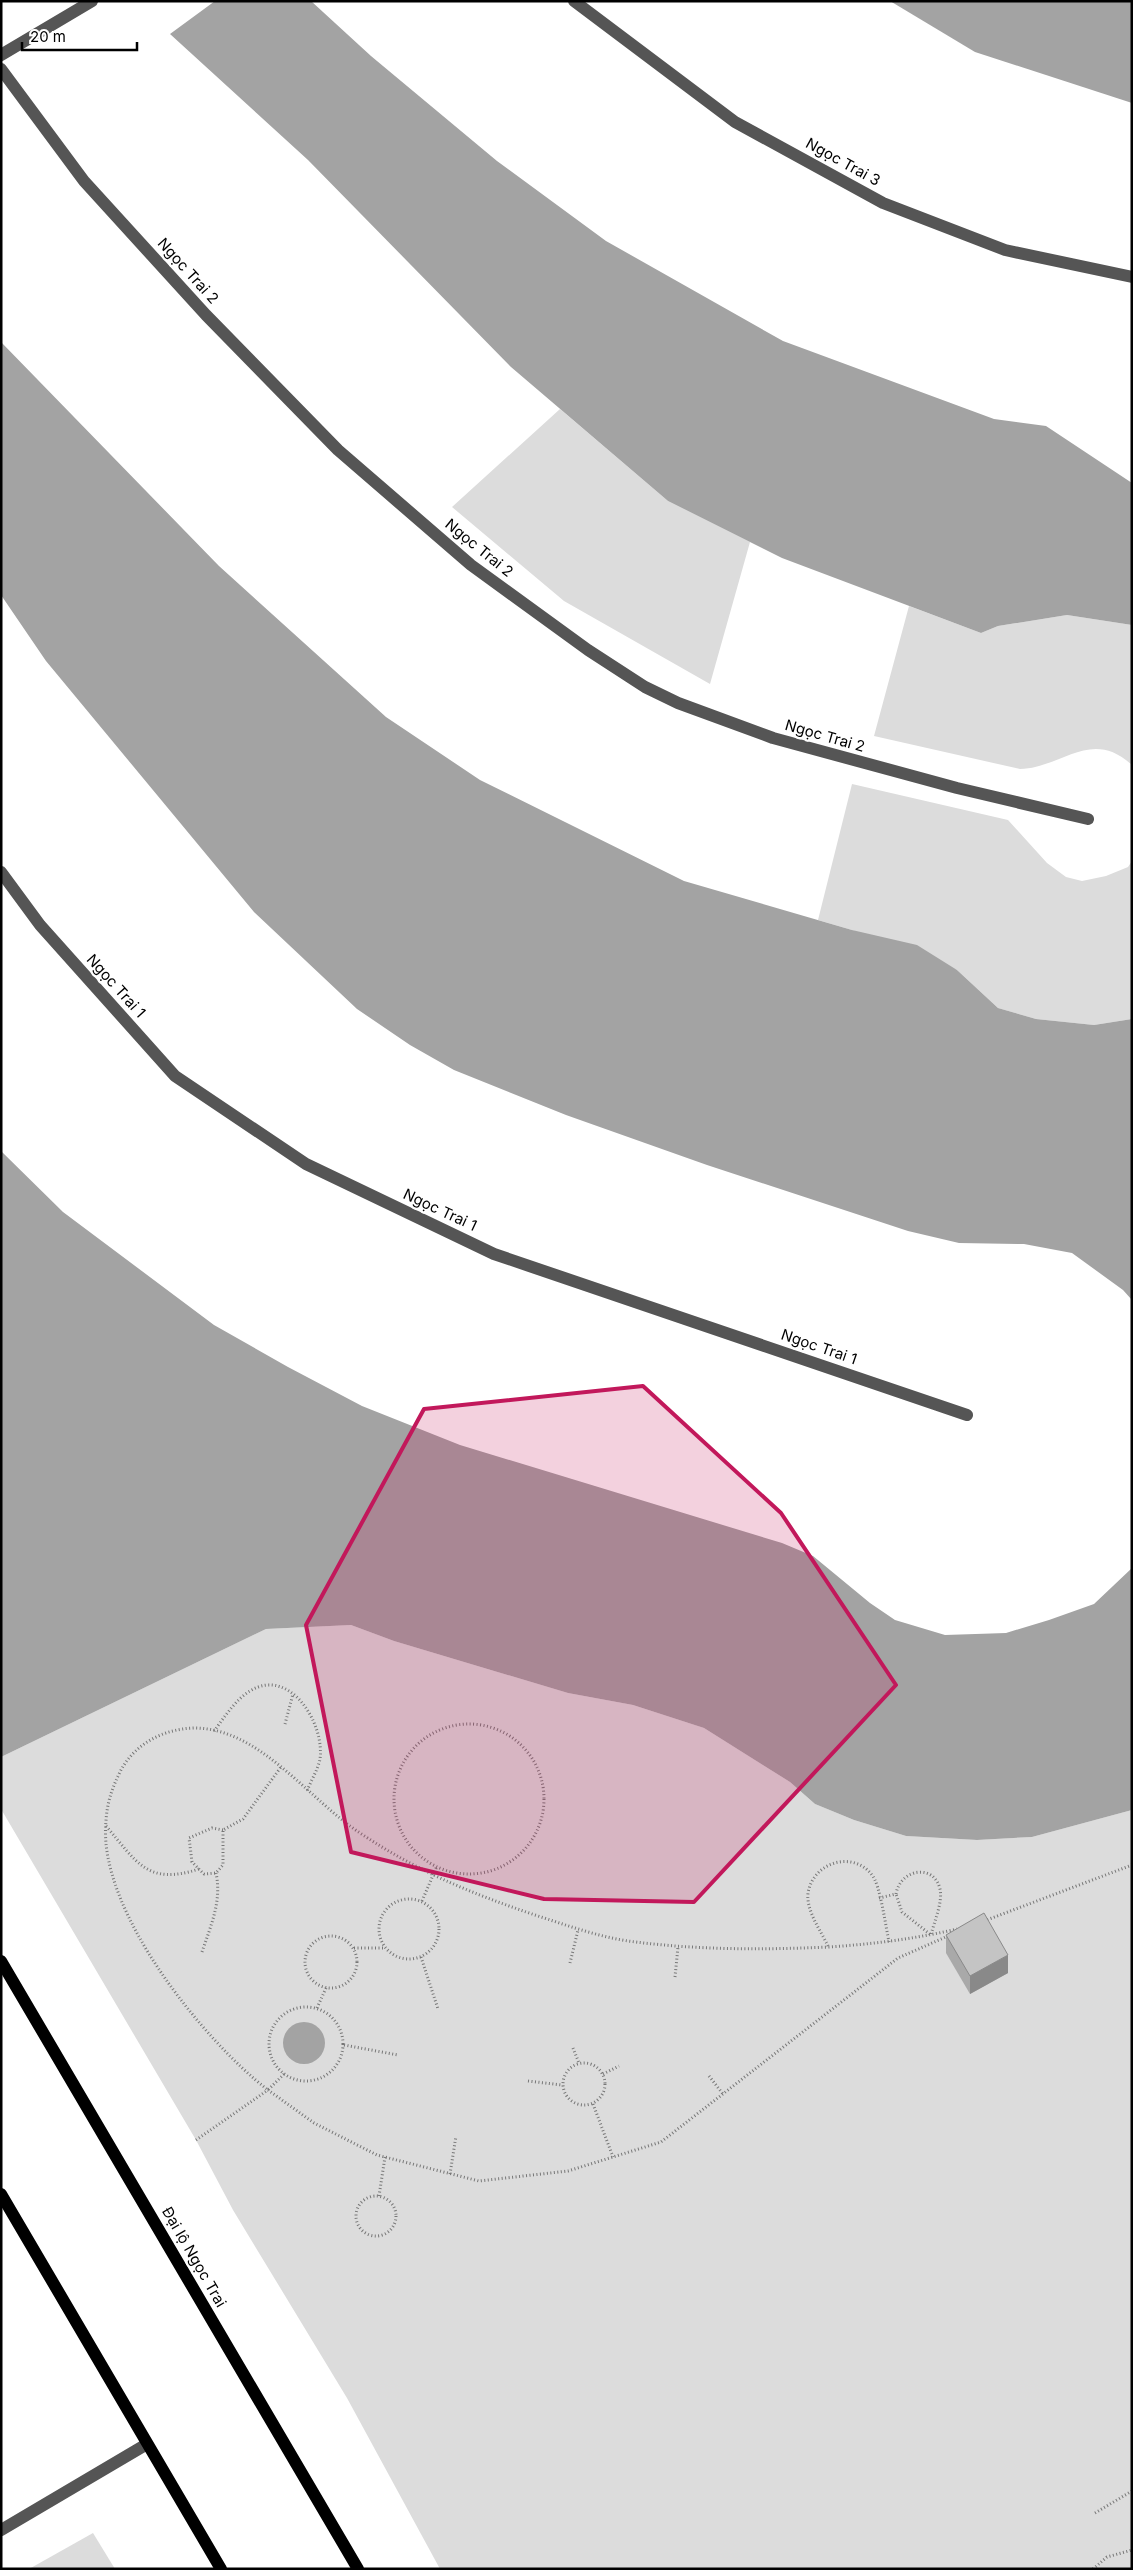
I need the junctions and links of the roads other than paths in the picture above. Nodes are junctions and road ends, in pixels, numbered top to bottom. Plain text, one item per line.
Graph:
1 (92, 1) edge
2 (574, 1) edge
3 (1, 54) edge
4 (1, 69) edge
5 (1132, 277) edge
6 (1088, 819) dead end
7 (1, 872) edge
8 (967, 1415) dead end
9 (1, 1961) edge
10 (1, 2194) edge
11 (147, 2444) junction
12 (1, 2530) edge
13 (221, 2569) edge
14 (358, 2569) edge

1 - 3 street
2 - 5 street, Ngọc Trai 3
4 - 6 street, Ngọc Trai 2
7 - 8 street, Ngọc Trai 1
9 - 14 main road, Đại lộ Ngọc Trai
10 - 11 main road
11 - 12 street
11 - 13 main road

